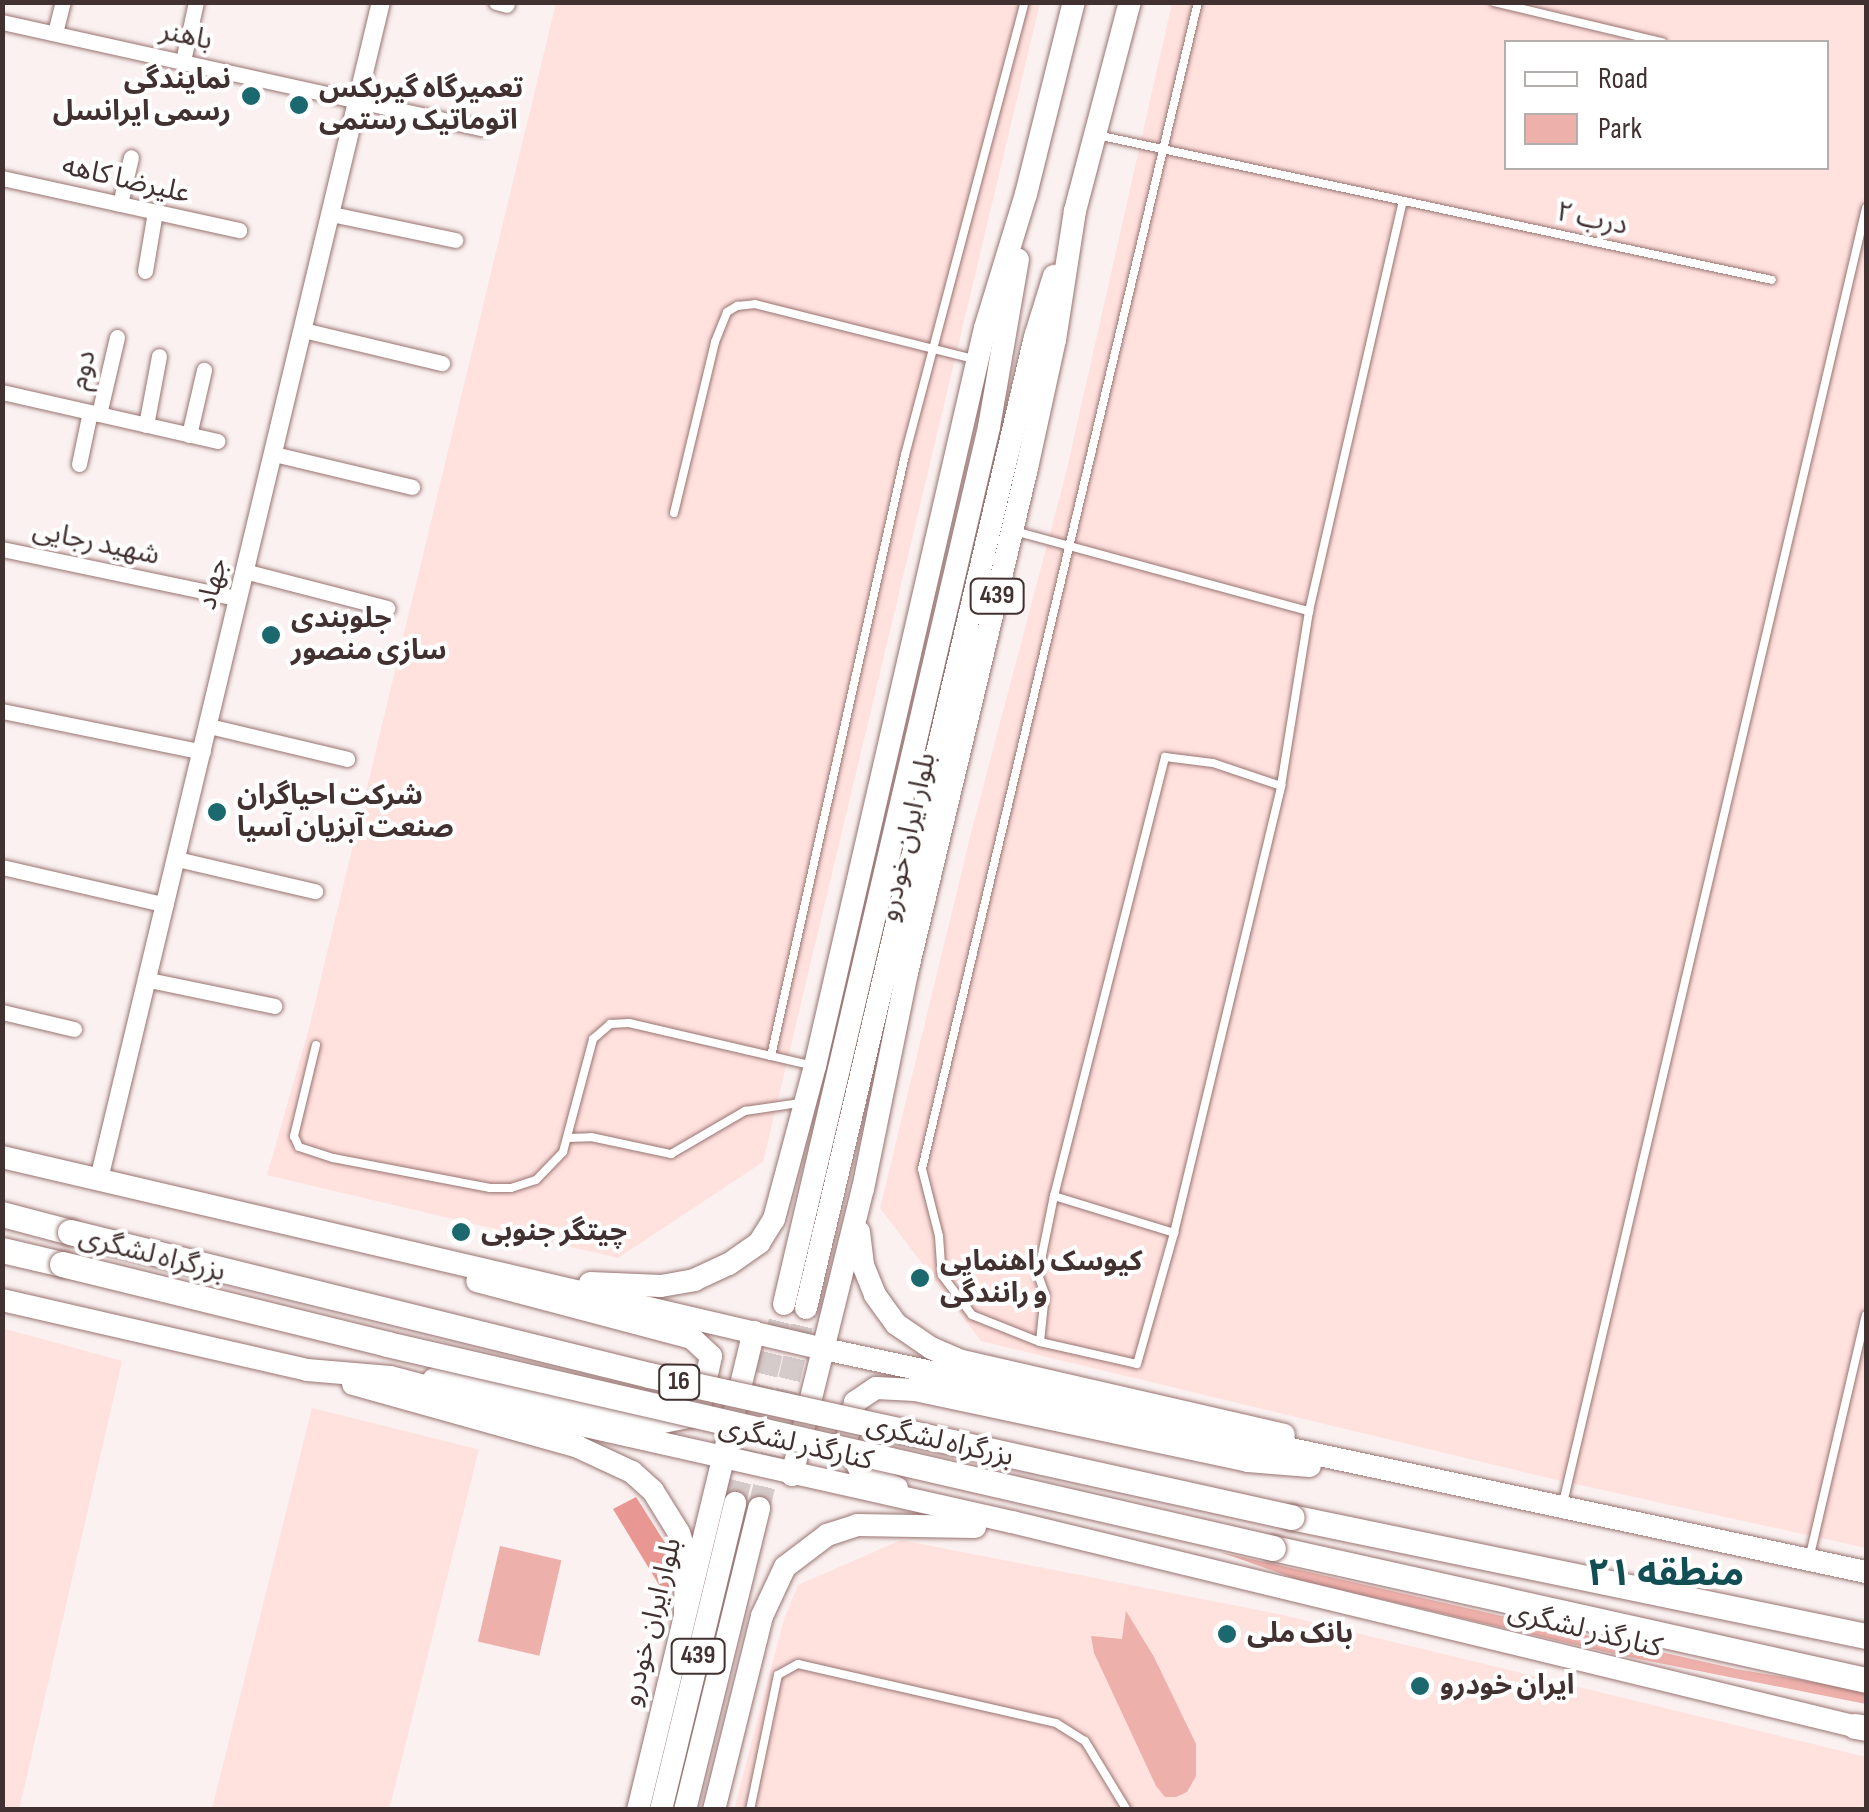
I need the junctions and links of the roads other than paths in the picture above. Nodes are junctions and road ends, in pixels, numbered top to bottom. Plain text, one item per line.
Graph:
1 (62, 2) edge
2 (196, 2) edge
3 (381, 2) edge
4 (1025, 2) edge
5 (1074, 2) edge
6 (1130, 2) edge
7 (1198, 2) edge
8 (1494, 2) edge
9 (2, 22) edge
10 (55, 33) junction
11 (1654, 40) edge
12 (183, 60) junction
13 (358, 98) junction
14 (481, 128) dead end
15 (1096, 134) junction
16 (1164, 150) junction
17 (130, 157) dead end
18 (2, 178) edge
19 (1026, 194) junction
20 (1403, 202) junction
21 (120, 204) junction
22 (1866, 208) edge
23 (1075, 211) junction
24 (155, 212) junction
25 (331, 214) junction
26 (239, 230) dead end
27 (455, 240) dead end
28 (146, 271) dead end
29 (1772, 280) dead end
30 (303, 330) junction
31 (117, 337) dead end
32 (934, 349) junction
33 (159, 356) dead end
34 (978, 360) junction
35 (442, 363) dead end
36 (204, 370) dead end
37 (2, 392) edge
38 (94, 413) junction
39 (146, 425) junction
40 (189, 435) junction
41 (218, 442) dead end
42 (274, 454) junction
43 (80, 464) dead end
44 (412, 487) dead end
45 (674, 512) dead end
46 (1012, 530) junction
47 (1068, 546) junction
48 (2, 549) edge
49 (244, 571) junction
50 (237, 598) junction
51 (387, 608) dead end
52 (958, 610) junction
53 (1309, 612) junction
54 (2, 711) edge
55 (209, 726) junction
56 (203, 752) junction
57 (347, 759) dead end
58 (1281, 786) junction
59 (178, 859) junction
60 (2, 867) edge
61 (315, 892) dead end
62 (166, 905) junction
63 (149, 980) junction
64 (274, 1006) dead end
65 (2, 1012) edge
66 (74, 1029) dead end
67 (316, 1045) dead end
68 (771, 1056) junction
69 (815, 1066) junction
70 (806, 1102) junction
71 (568, 1138) junction
72 (2, 1156) edge
73 (98, 1179) junction
74 (864, 1189) junction
75 (1054, 1196) junction
76 (2, 1214) edge
77 (1174, 1233) junction
78 (2, 1250) edge
79 (414, 1253) junction
80 (525, 1278) junction
81 (2, 1300) edge
82 (795, 1306) tunnel mouth
83 (1866, 1315) edge
84 (754, 1332) junction
85 (1040, 1342) junction
86 (824, 1349) junction
87 (307, 1370) junction
88 (390, 1377) junction
89 (723, 1459) junction
90 (1404, 1474) junction
91 (792, 1475) junction
92 (735, 1503) tunnel mouth
93 (759, 1508) tunnel mouth
94 (1562, 1508) junction
95 (1012, 1522) junction
96 (1093, 1542) junction
97 (1809, 1560) junction
98 (1866, 1574) edge
99 (684, 1612) junction
100 (1866, 1636) edge
101 (1866, 1680) edge
102 (1863, 1727) edge
103 (638, 1810) edge
104 (661, 1810) edge
105 (684, 1810) edge
106 (714, 1810) edge
107 (750, 1810) edge
108 (1128, 1810) edge

1 - 10 street
2 - 12 street
3 - 13 street, جهاد
4 - 32 lane
5 - 19 main road, بلوار ایران خودرو / 439
6 - 15 main road, بلوار ایران خودرو / 439
7 - 16 lane
8 - 11 lane
9 - 10 street, باهنر
10 - 12 street, باهنر
12 - 13 street, باهنر
13 - 14 street, باهنر
13 - 25 street, جهاد
15 - 16 lane, درب ۲
15 - 23 main road, بلوار ایران خودرو / 439
16 - 20 lane, درب ۲
16 - 47 lane
17 - 21 street
18 - 21 street, علیرضا کاهه
19 - 34 main road, بلوار ایران خودرو / 439
19 - 52 main road, بلوار ایران خودرو
20 - 29 lane, درب ۲
20 - 53 lane
21 - 24 street, علیرضا کاهه
22 - 94 lane
23 - 46 main road, بلوار ایران خودرو / 439
23 - 52 main road, بلوار ایران خودرو
24 - 26 street, علیرضا کاهه
24 - 28 street
25 - 27 street
25 - 30 street, جهاد
30 - 35 street
30 - 42 street, جهاد
31 - 38 street, دوم
32 - 34 lane
32 - 45 lane
32 - 68 lane
33 - 39 street
34 - 69 main road, بلوار ایران خودرو / 439
36 - 40 street
37 - 38 street
38 - 39 street
38 - 43 street, دوم
39 - 40 street
40 - 41 street
42 - 44 street
42 - 49 street, جهاد
46 - 47 lane
46 - 74 main road, بلوار ایران خودرو / 439
47 - 53 lane
47 - 85 lane
48 - 50 street, شهید رجایی
49 - 50 street, جهاد
49 - 51 street
50 - 55 street, جهاد
52 - 82 main road, بلوار ایران خودرو / 439
53 - 58 lane
54 - 56 street
55 - 56 street, جهاد
55 - 57 street
56 - 59 street, جهاد
58 - 75 lane
58 - 77 lane
59 - 61 street
59 - 62 street, جهاد
60 - 62 street
62 - 63 street, جهاد
63 - 64 street
63 - 73 street, جهاد
65 - 66 street
67 - 71 lane
68 - 69 lane
68 - 71 lane
69 - 70 main road, بلوار ایران خودرو / 439
70 - 71 lane
70 - 80 main road, بلوار ایران خودرو / 439
72 - 73 main road
73 - 79 main road
74 - 86 main road, بلوار ایران خودرو / 439
74 - 90 main road
75 - 77 lane
75 - 85 lane
76 - 100 highway, بزرگراه لشگری / 16, bridge
77 - 85 lane
78 - 101 highway, بزرگراه لشگری / 16, bridge
79 - 80 main road
79 - 88 main road
80 - 84 main road
81 - 87 main road, کنارگذر لشگری
83 - 97 lane
84 - 86 main road
84 - 89 main road, بلوار ایران خودرو / 439
86 - 90 main road
86 - 91 main road, بلوار ایران خودرو / 439
87 - 88 main road, کنارگذر لشگری
87 - 99 main road
88 - 89 main road, کنارگذر لشگری
89 - 91 main road, کنارگذر لشگری
89 - 99 main road, بلوار ایران خودرو / 439
90 - 94 main road
90 - 95 main road
91 - 95 main road, کنارگذر لشگری
92 - 104 main road, بلوار ایران خودرو / 439
93 - 105 main road, 439
94 - 97 main road
95 - 96 main road, کنارگذر لشگری
96 - 102 main road, کنارگذر لشگری
96 - 106 main road, 439
97 - 98 main road
99 - 103 main road, بلوار ایران خودرو / 439
107 - 108 lane

